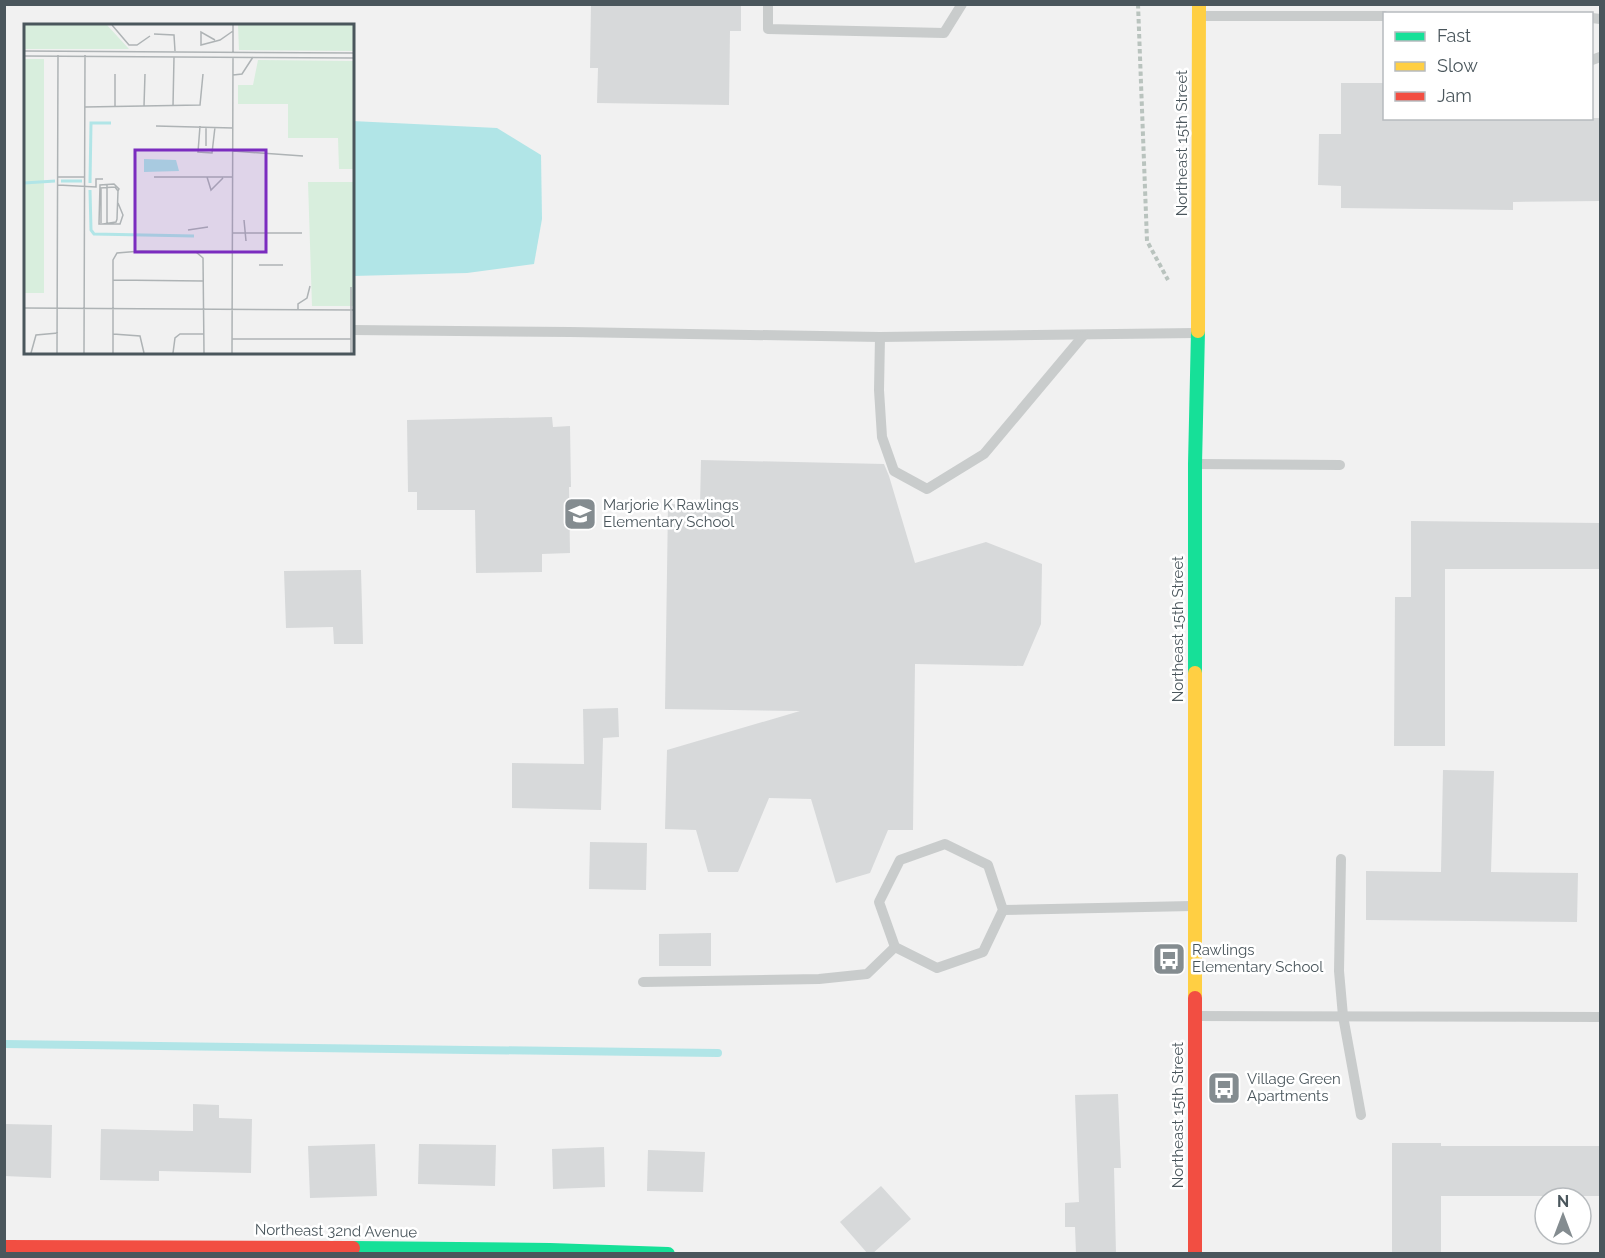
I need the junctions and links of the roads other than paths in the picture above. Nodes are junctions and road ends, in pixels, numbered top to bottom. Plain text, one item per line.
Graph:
1 (768, 4) edge
2 (962, 4) edge
3 (1199, 10) edge
4 (1383, 16) edge
5 (354, 330) edge
6 (1198, 333) junction
7 (1083, 336) junction
8 (880, 337) junction
9 (1195, 464) junction
10 (1340, 465) dead end
11 (1341, 859) dead end
12 (1194, 906) junction
13 (1003, 910) junction
14 (895, 947) junction
15 (643, 982) dead end
16 (1194, 1016) junction
17 (1343, 1016) junction
18 (1600, 1017) edge
19 (1361, 1115) dead end
20 (4, 1247) edge
21 (668, 1254) edge
22 (1195, 1254) edge

1 - 2 lane
3 - 4 lane
3 - 6 street, Northeast 15th Street
5 - 8 lane
6 - 7 lane
6 - 9 street, Northeast 15th Street
7 - 8 lane
7 - 8 lane
9 - 10 lane
9 - 12 street, Northeast 15th Street
11 - 17 lane
12 - 13 lane
12 - 16 street, Northeast 15th Street
13 - 14 lane
13 - 14 lane
14 - 15 lane
16 - 17 lane
16 - 22 street, Northeast 15th Street
17 - 18 lane
17 - 19 lane
20 - 21 street, Northeast 32nd Avenue

